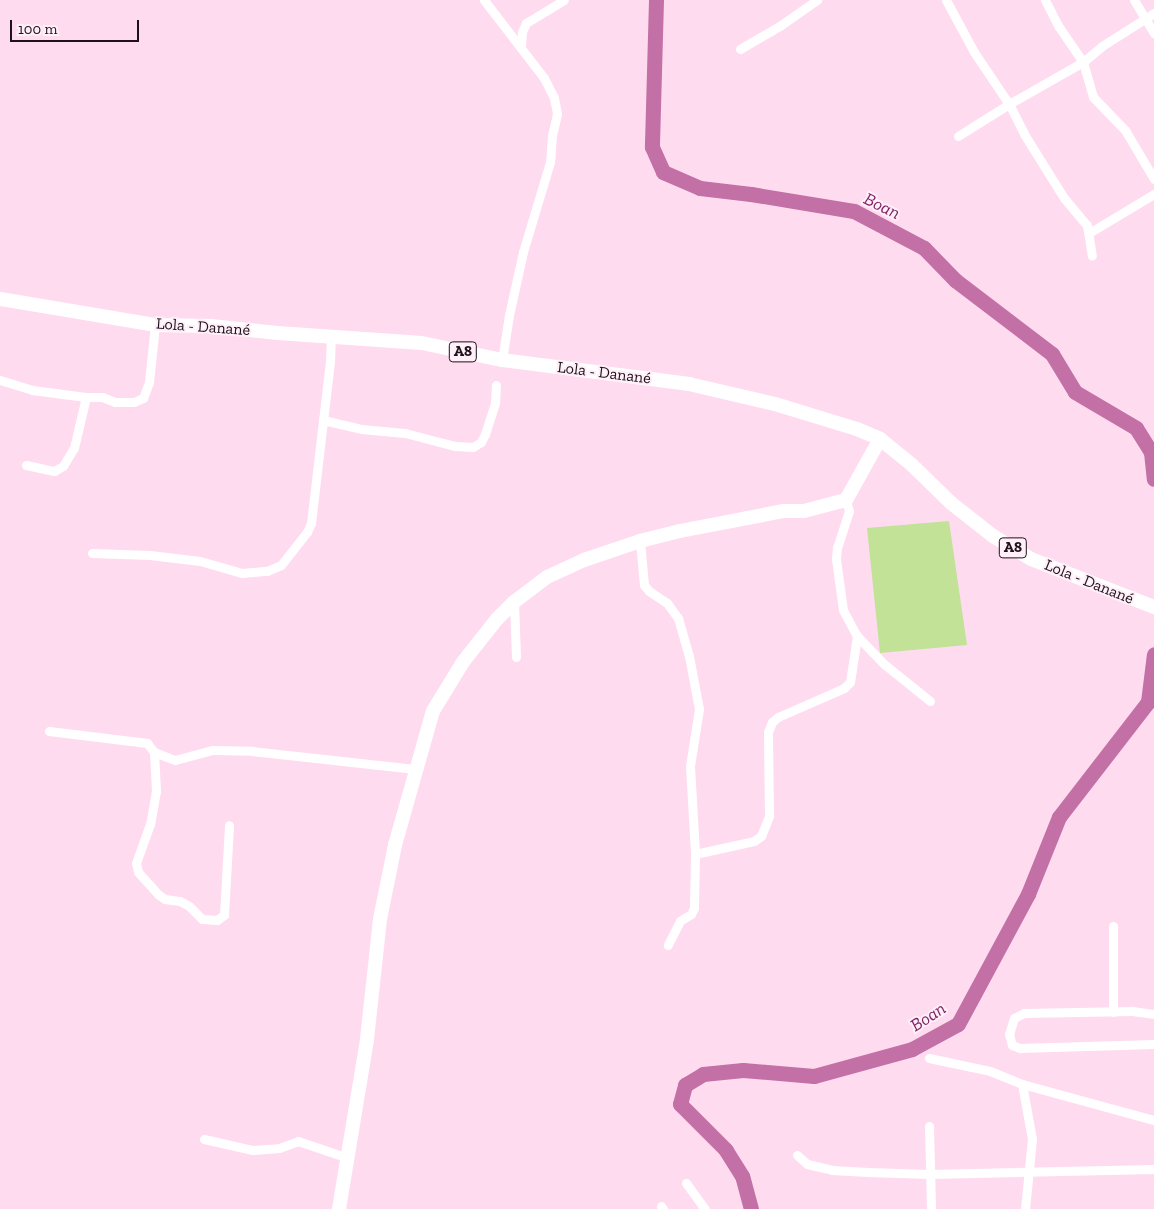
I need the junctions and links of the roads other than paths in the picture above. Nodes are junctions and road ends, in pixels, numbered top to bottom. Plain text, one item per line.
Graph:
1 (484, 0) edge
2 (564, 0) edge
3 (817, 0) edge
4 (946, 0) edge
5 (1045, 0) edge
6 (1134, 0) edge
7 (1154, 13) edge
8 (1146, 19) junction
9 (1154, 33) edge
10 (520, 46) junction
11 (740, 49) dead end
12 (1083, 62) junction
13 (1009, 104) junction
14 (958, 136) dead end
15 (1154, 179) edge
16 (1154, 194) edge
17 (1089, 233) junction
18 (1092, 256) dead end
19 (0, 299) edge
20 (155, 325) junction
21 (330, 337) junction
22 (502, 360) junction
23 (0, 380) edge
24 (496, 385) dead end
25 (86, 397) junction
26 (323, 420) junction
27 (880, 439) junction
28 (26, 465) dead end
29 (846, 500) junction
30 (640, 541) junction
31 (92, 553) dead end
32 (514, 602) junction
33 (1154, 606) edge
34 (856, 636) junction
35 (516, 657) dead end
36 (930, 702) dead end
37 (49, 731) dead end
38 (154, 752) junction
39 (416, 769) junction
40 (229, 825) dead end
41 (695, 854) junction
42 (1113, 926) dead end
43 (668, 945) dead end
44 (1113, 1012) junction
45 (1154, 1014) edge
46 (1154, 1044) edge
47 (929, 1058) dead end
48 (1022, 1084) junction
49 (1154, 1120) edge
50 (929, 1126) dead end
51 (204, 1140) dead end
52 (796, 1155) dead end
53 (348, 1158) junction
54 (1154, 1169) edge
55 (1029, 1172) junction
56 (929, 1174) junction
57 (686, 1183) dead end
58 (702, 1208) edge
59 (339, 1209) edge
60 (931, 1209) edge
61 (1025, 1209) edge

1 - 10 street
2 - 10 street
3 - 11 street
4 - 13 street
5 - 12 street
6 - 8 street
7 - 8 street
8 - 9 street
8 - 12 street
10 - 22 street
12 - 13 street
12 - 15 street
13 - 14 street
13 - 17 street
16 - 17 street
17 - 18 street
19 - 20 main road, Lola - Danané / A8
20 - 21 main road, Lola - Danané / A8
20 - 25 street
21 - 22 main road, Lola - Danané / A8
21 - 26 street
22 - 27 main road, Lola - Danané / A8
23 - 25 street
24 - 26 street
25 - 28 street
26 - 31 street
27 - 29 main road
27 - 33 main road, Lola - Danané / A8
29 - 30 main road
29 - 34 street
30 - 32 main road
30 - 41 street
32 - 35 street
32 - 39 main road
34 - 36 street
34 - 41 street
37 - 38 street
38 - 39 street
38 - 40 street
39 - 53 main road
41 - 43 street
42 - 44 street
44 - 45 street
44 - 46 street
47 - 48 street
48 - 49 street
48 - 55 street
50 - 56 street
51 - 53 street
52 - 56 street
53 - 59 main road
54 - 55 street
55 - 56 street
55 - 61 street
56 - 60 street
57 - 58 street

